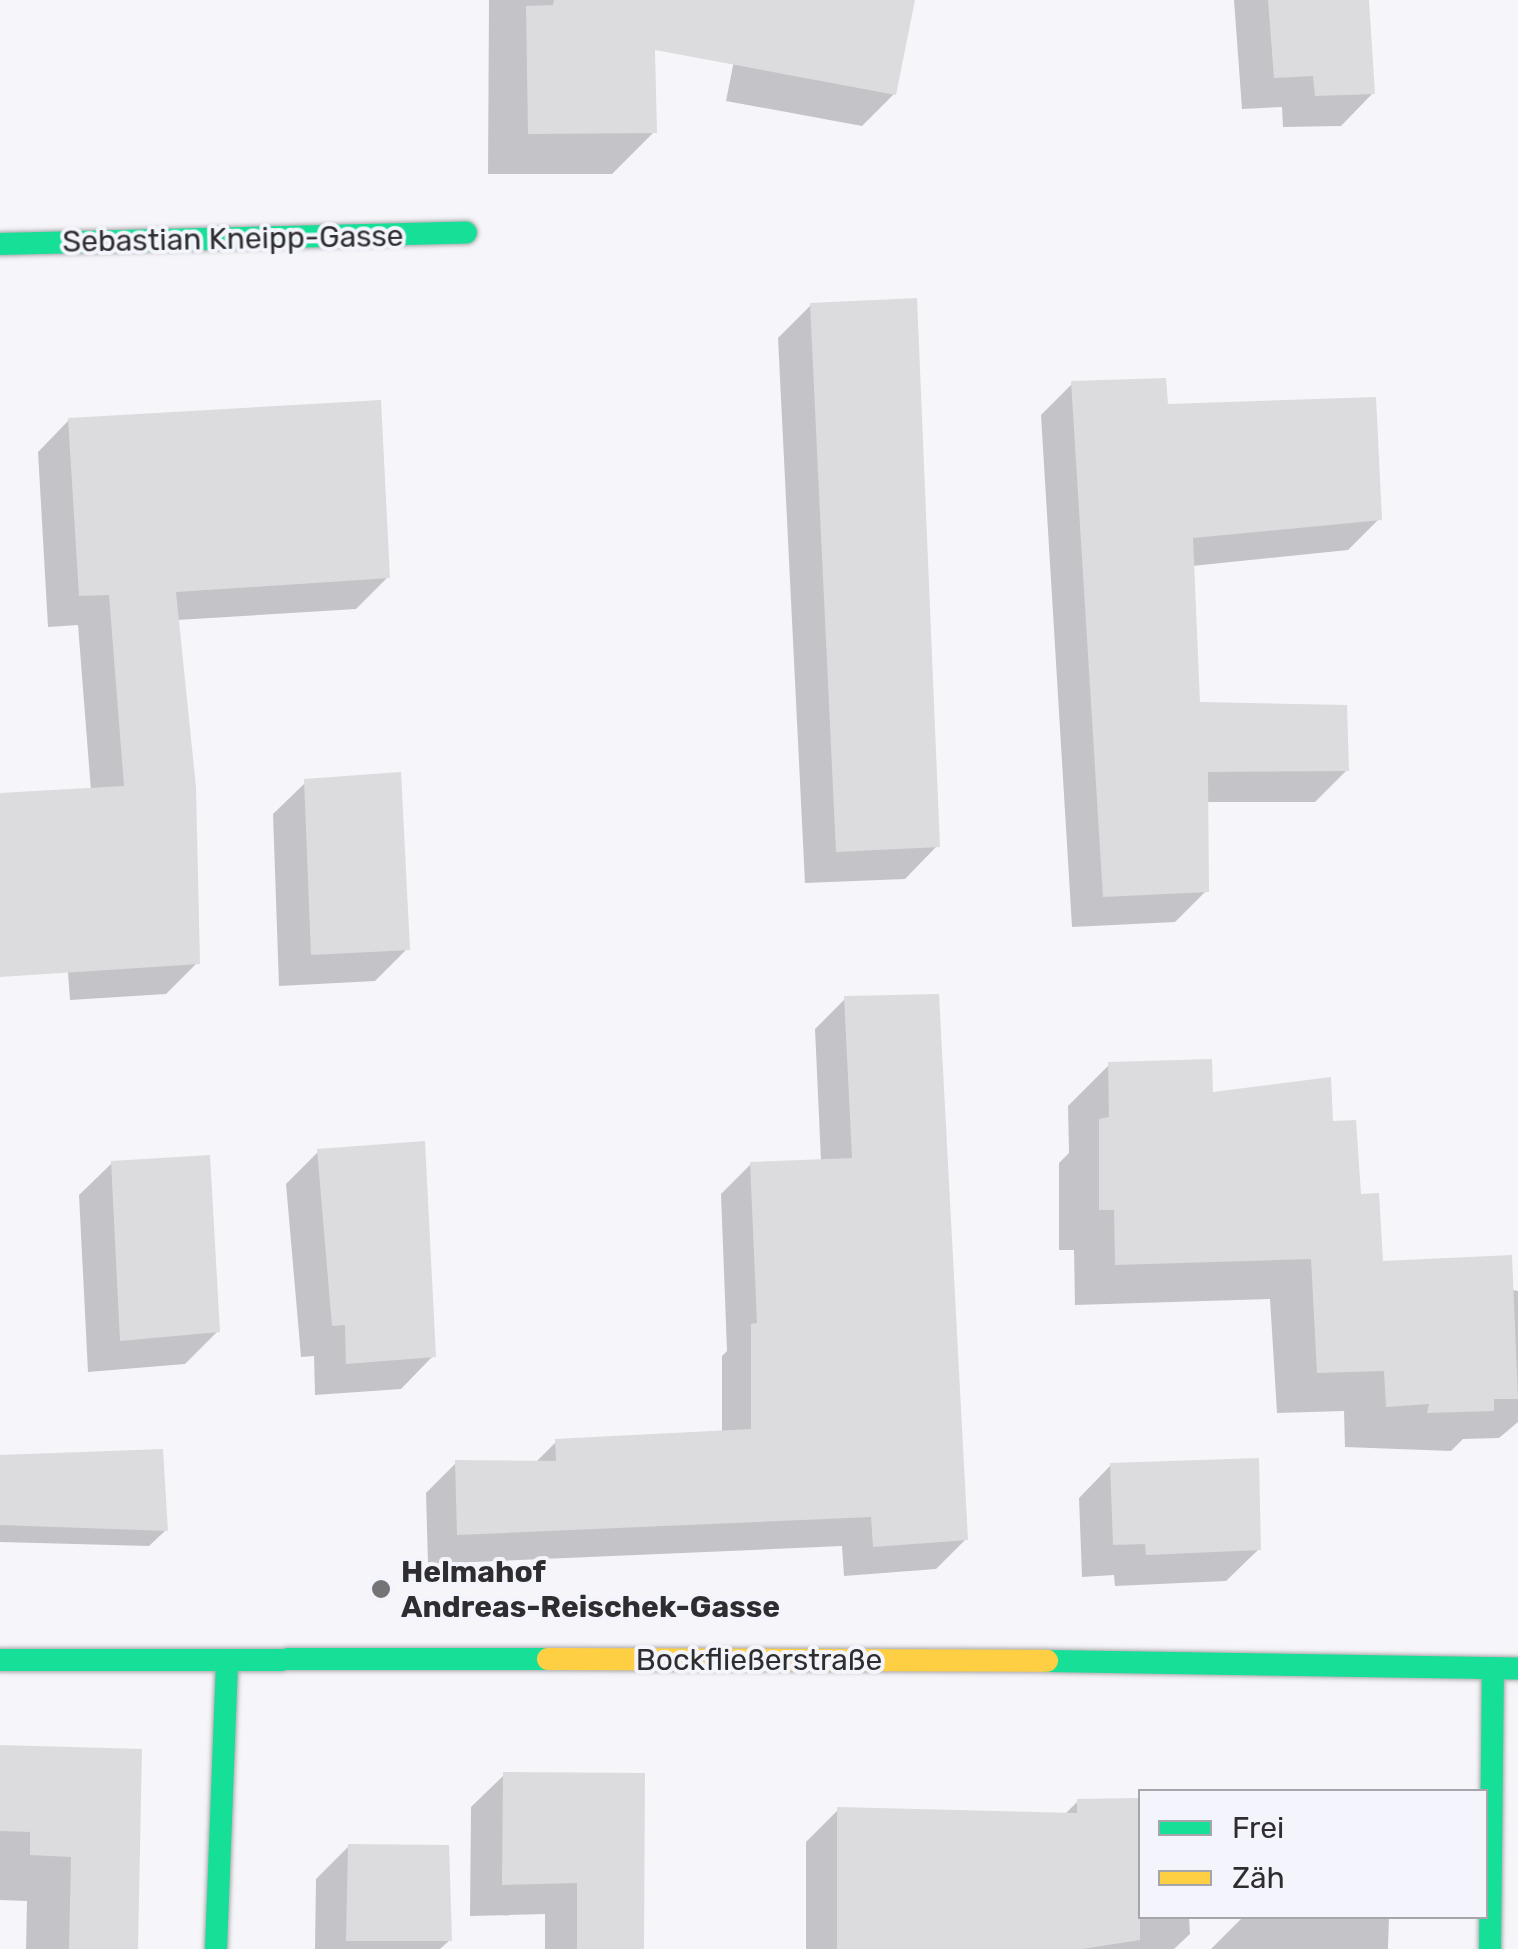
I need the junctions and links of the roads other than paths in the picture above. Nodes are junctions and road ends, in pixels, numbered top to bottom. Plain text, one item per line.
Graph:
1 (466, 233) dead end
2 (0, 244) edge
3 (0, 1660) edge
4 (226, 1662) junction
5 (1493, 1668) junction
6 (1518, 1668) edge
7 (216, 1949) edge
8 (1490, 1949) edge

1 - 2 main road, Sebastian Kneipp-Gasse
3 - 4 main road, Bockfließerstraße
4 - 5 main road, Bockfließerstraße
4 - 7 main road
5 - 6 main road, Bockfließerstraße
5 - 8 main road

